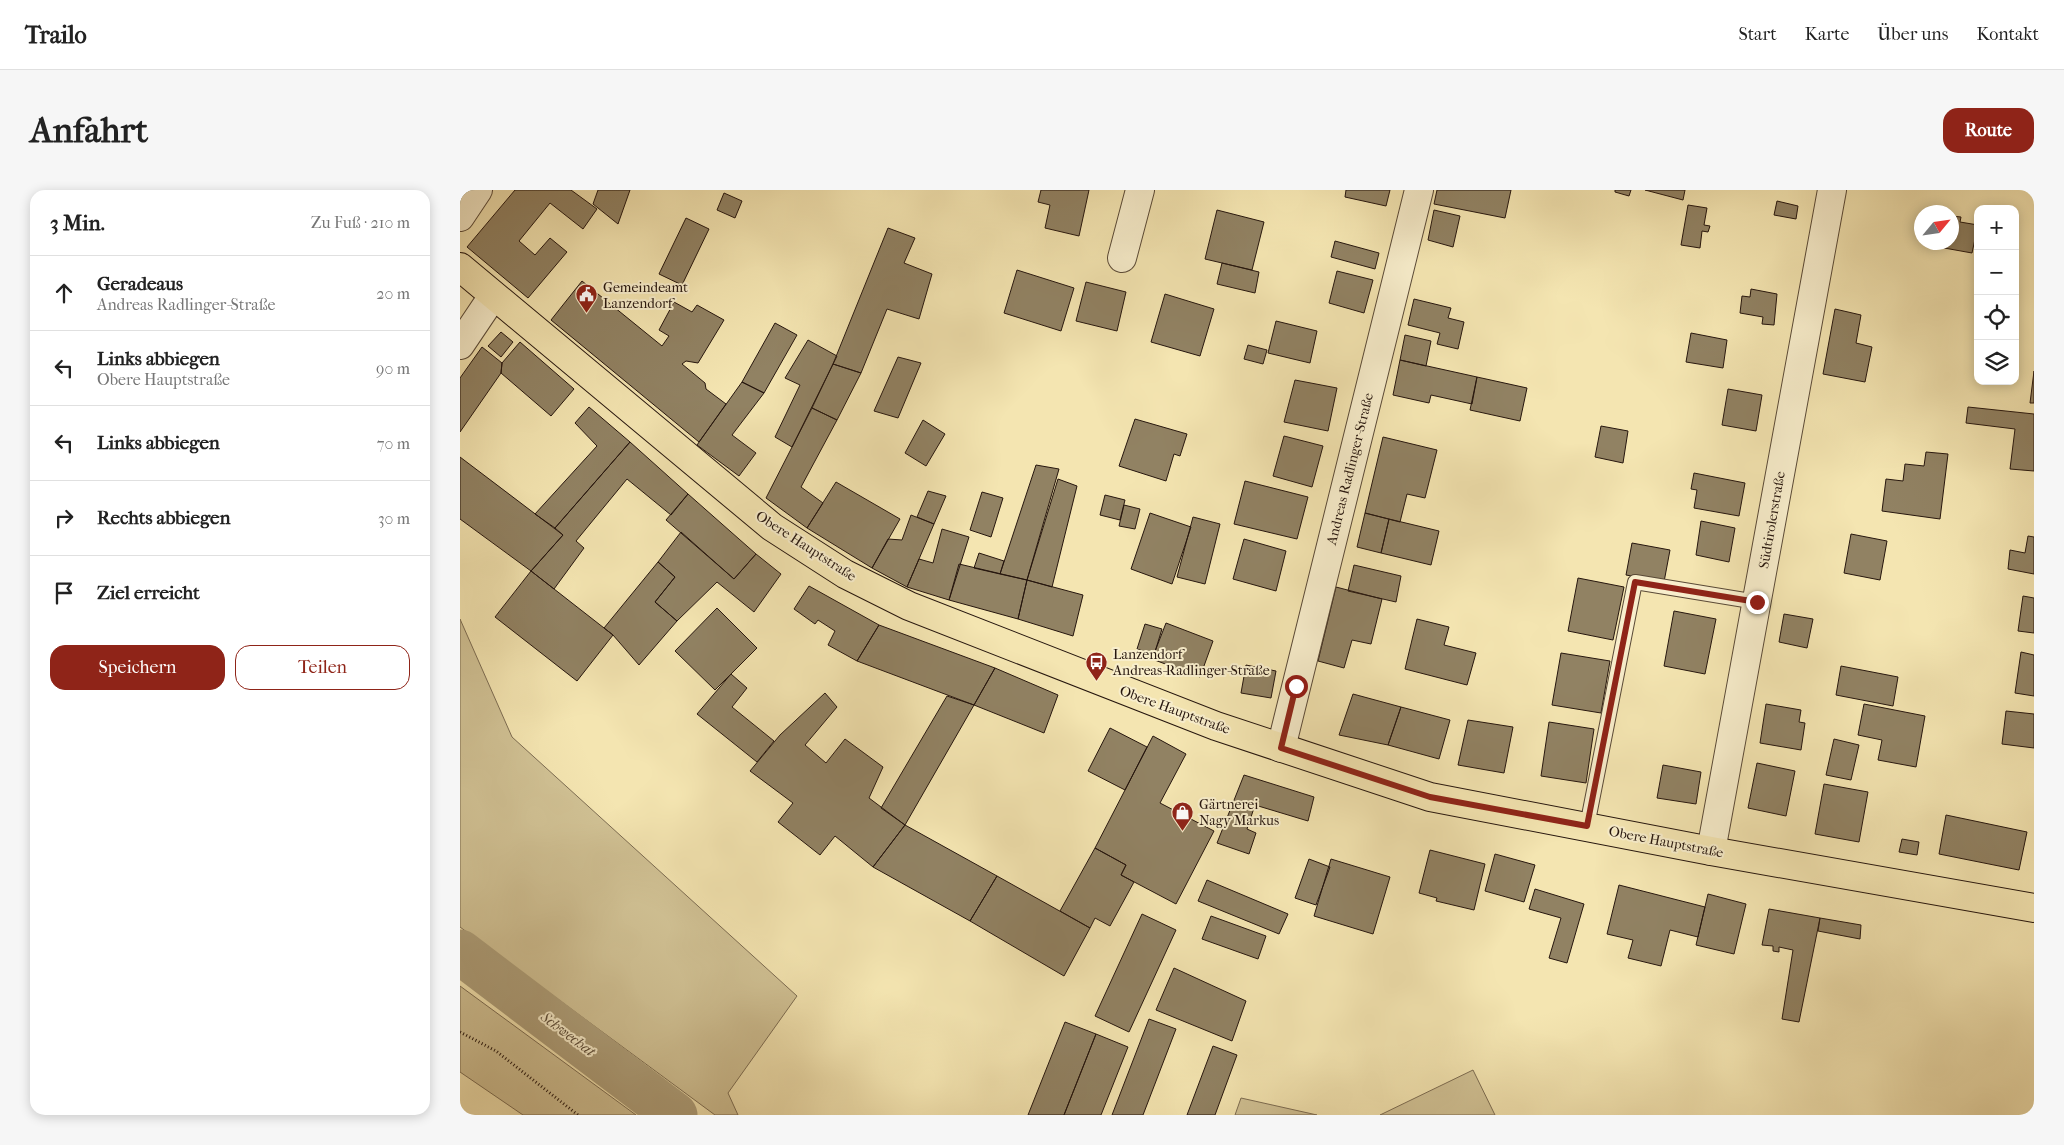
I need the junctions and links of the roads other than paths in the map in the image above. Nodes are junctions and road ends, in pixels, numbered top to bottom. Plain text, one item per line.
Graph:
1 (478, 190) edge
2 (1140, 190) edge
3 (1419, 190) edge
4 (1832, 190) edge
5 (460, 217) edge
6 (1122, 258) dead end
7 (460, 267) edge
8 (492, 296) junction
9 (460, 345) edge
10 (1757, 602) junction
11 (1281, 748) junction
12 (1587, 826) junction
13 (1711, 851) junction
14 (2034, 908) edge

1 - 5 street
2 - 6 street
3 - 11 street, Andreas Radlinger-Straße
4 - 10 street, Südtirolerstraße
7 - 8 main road, Obere Hauptstraße
8 - 9 street
8 - 11 main road, Obere Hauptstraße
10 - 12 lane
10 - 13 street, Südtirolerstraße
11 - 12 main road, Obere Hauptstraße
12 - 13 main road, Obere Hauptstraße
13 - 14 main road, Obere Hauptstraße

